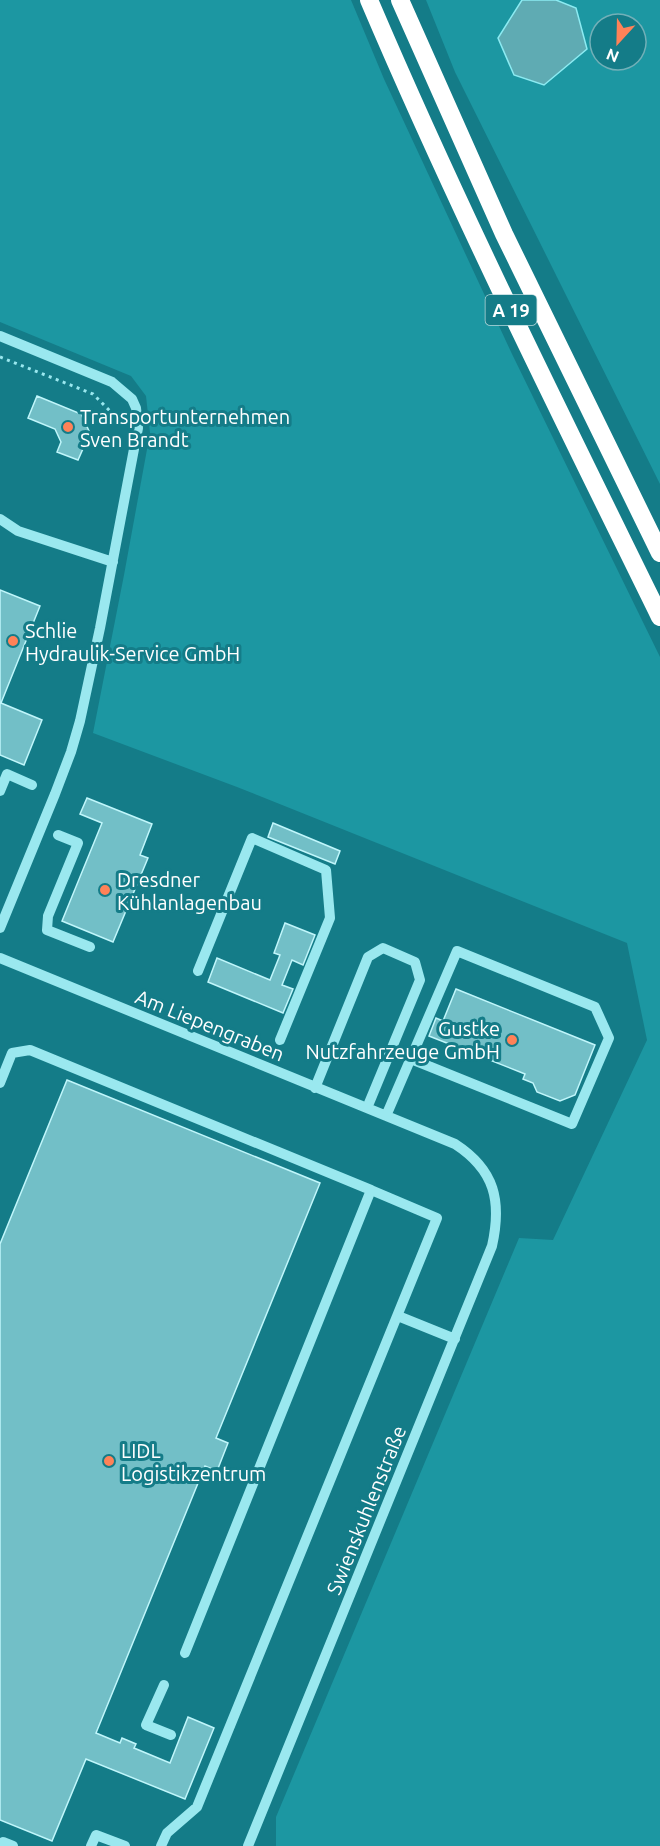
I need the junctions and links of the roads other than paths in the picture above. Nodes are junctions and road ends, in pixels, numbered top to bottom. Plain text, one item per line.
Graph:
1 (369, 0) edge
2 (400, 0) edge
3 (0, 336) edge
4 (0, 519) edge
5 (660, 553) edge
6 (113, 562) junction
7 (660, 617) edge
8 (32, 785) dead end
9 (0, 791) edge
10 (58, 834) dead end
11 (0, 928) edge
12 (90, 947) dead end
13 (0, 958) edge
14 (198, 971) dead end
15 (280, 1040) dead end
16 (411, 1059) junction
17 (0, 1083) edge
18 (315, 1088) junction
19 (367, 1108) junction
20 (386, 1116) junction
21 (491, 1184) joint
22 (371, 1190) junction
23 (398, 1316) junction
24 (455, 1339) junction
25 (184, 1653) dead end
26 (164, 1685) dead end
27 (171, 1735) dead end
28 (91, 1846) edge
29 (125, 1846) edge
30 (161, 1846) edge
31 (248, 1846) edge

1 - 7 highway, A 19
2 - 5 highway, A 19
3 - 6 street
4 - 6 street
6 - 11 street
8 - 9 street
10 - 12 street
13 - 18 street, Am Liepengraben
14 - 15 street
16 - 16 street
16 - 20 street
17 - 22 street
18 - 19 street, Am Liepengraben
18 - 19 street
19 - 20 street, Am Liepengraben
20 - 21 street, Am Liepengraben
21 - 24 street, Swienskuhlenstraße
22 - 23 street
22 - 25 street
23 - 24 street
23 - 30 street
24 - 31 street, Swienskuhlenstraße
26 - 27 street
28 - 29 street

